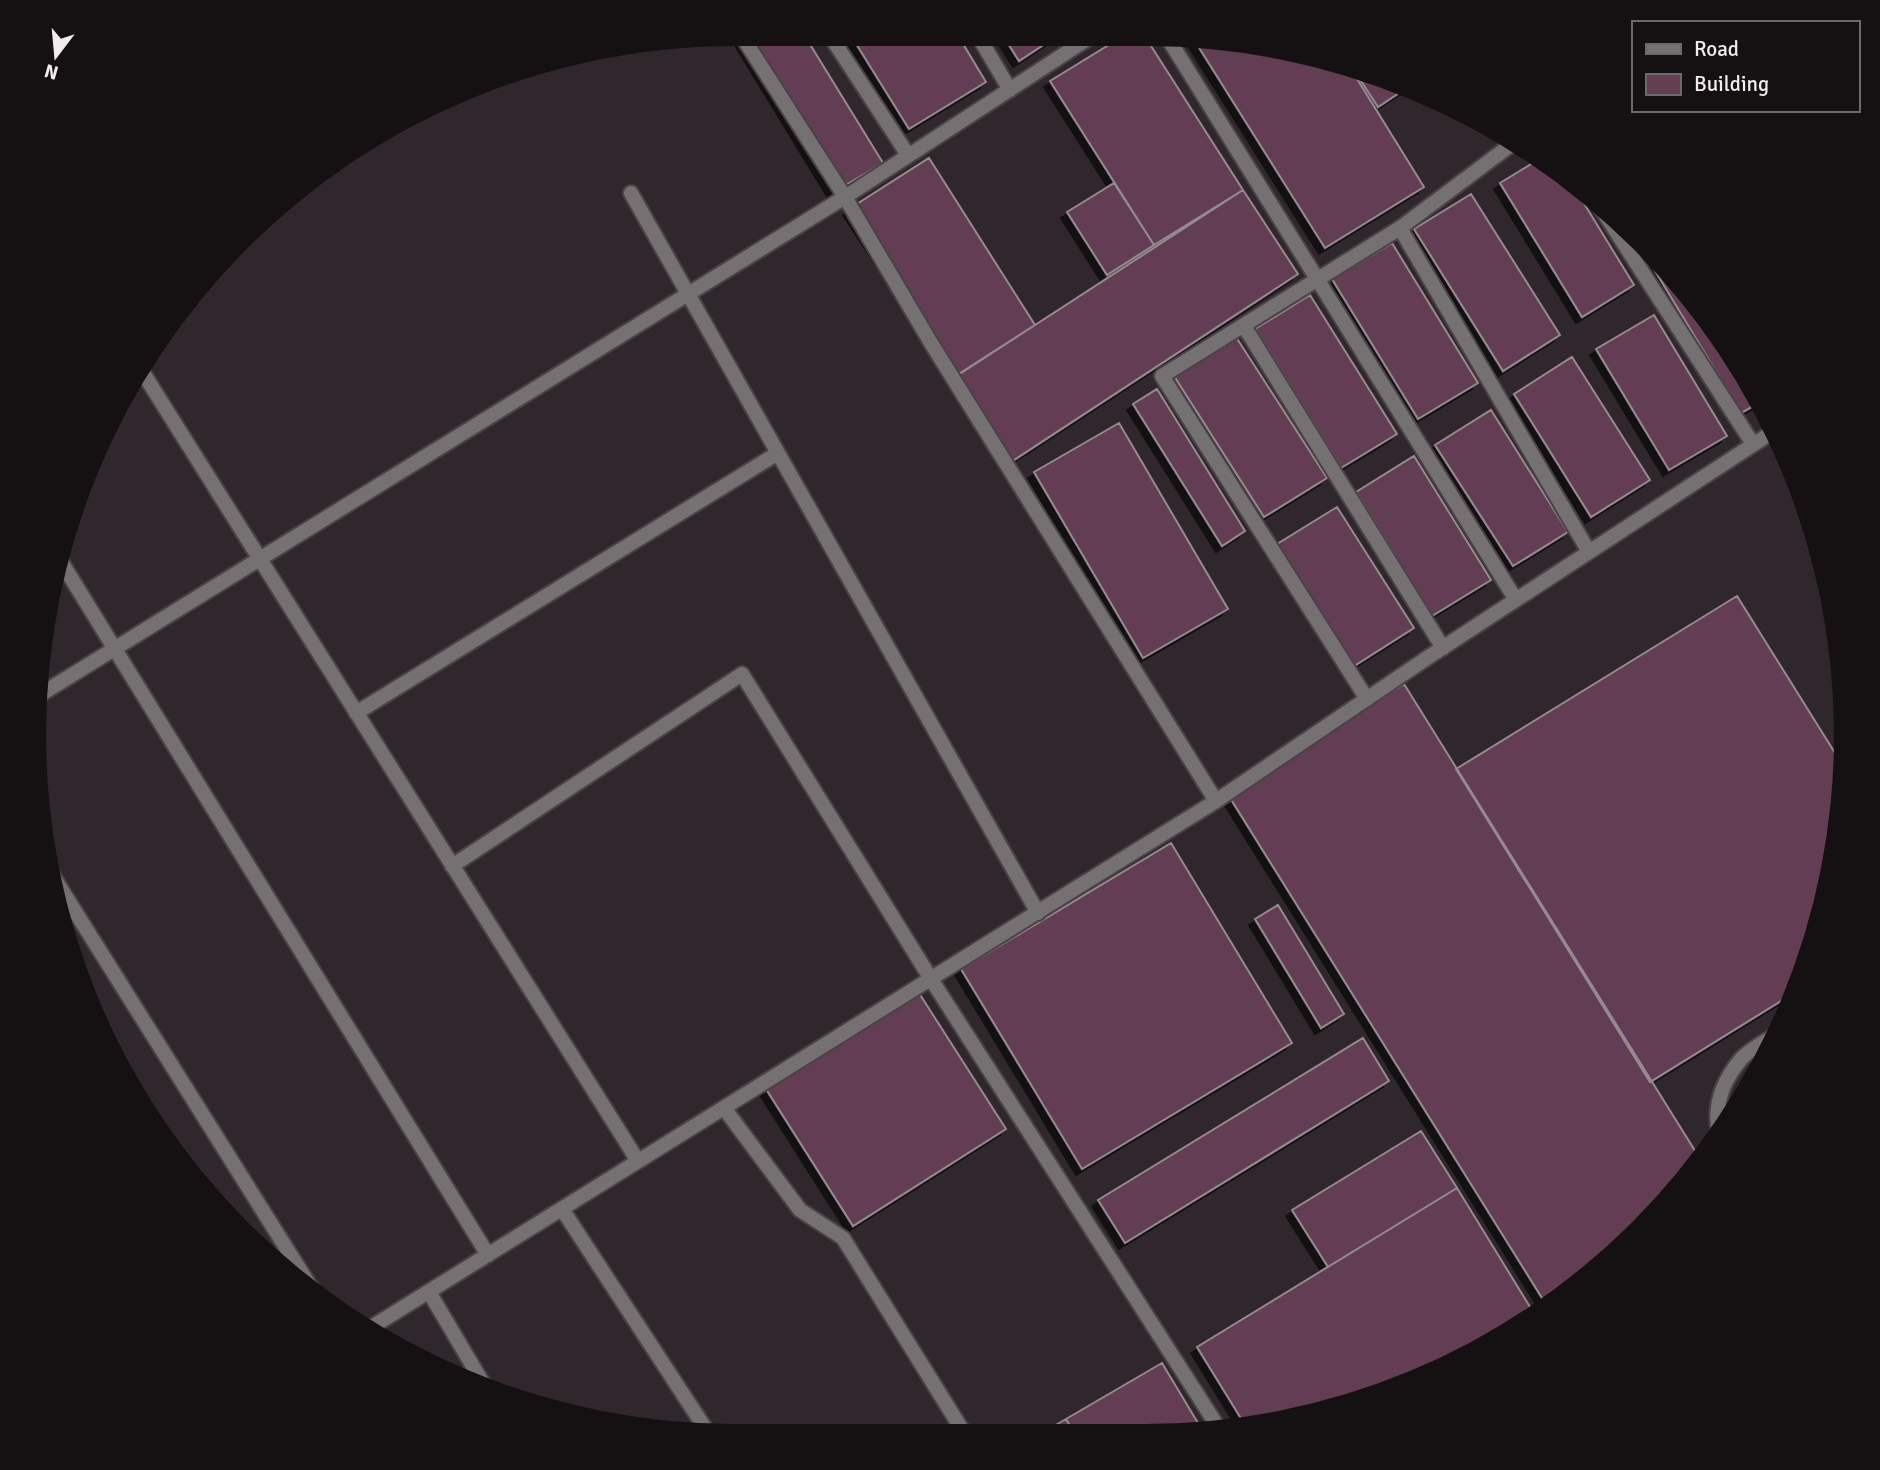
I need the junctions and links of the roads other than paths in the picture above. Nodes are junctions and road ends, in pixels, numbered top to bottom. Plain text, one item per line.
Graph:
1 (748, 46) edge
2 (837, 46) edge
3 (984, 46) edge
4 (1077, 46) edge
5 (1173, 47) edge
6 (1010, 90) junction
7 (1507, 149) edge
8 (908, 155) junction
9 (631, 193) dead end
10 (845, 197) junction
11 (1401, 228) junction
12 (1616, 232) edge
13 (1318, 280) junction
14 (688, 294) junction
15 (1244, 326) junction
16 (146, 378) edge
17 (1766, 436) edge
18 (1753, 444) junction
19 (778, 453) junction
20 (1589, 552) junction
21 (259, 560) junction
22 (66, 570) edge
23 (1516, 600) junction
24 (1443, 648) junction
25 (115, 649) junction
26 (47, 691) edge
27 (1367, 699) junction
28 (356, 713) junction
29 (1216, 802) junction
30 (452, 866) junction
31 (65, 895) edge
32 (1038, 913) junction
33 (931, 979) junction
34 (1760, 1045) edge
35 (724, 1108) junction
36 (1716, 1120) edge
37 (638, 1161) junction
38 (562, 1209) junction
39 (488, 1255) junction
40 (300, 1269) edge
41 (429, 1292) junction
42 (377, 1324) edge
43 (478, 1375) edge
44 (1214, 1421) edge
45 (702, 1423) edge
46 (959, 1424) edge

1 - 10 street
2 - 8 street
3 - 6 street
4 - 6 street
5 - 13 street
6 - 8 street
7 - 11 street
8 - 10 street
9 - 14 street
10 - 14 street
10 - 29 street
11 - 13 street
11 - 20 street
12 - 18 street
13 - 15 street
13 - 23 street
14 - 19 street
14 - 21 street
15 - 24 street
15 - 27 street
16 - 21 street
17 - 18 street
18 - 20 street
19 - 28 street
19 - 32 street
20 - 23 street
21 - 25 street
21 - 28 street
22 - 25 street
23 - 24 street
24 - 27 street
25 - 26 street
25 - 39 street
27 - 29 street
28 - 30 street
29 - 32 street
30 - 33 street
30 - 37 street
31 - 40 street
32 - 33 street
33 - 35 street
33 - 44 street
34 - 36 street
35 - 37 street
35 - 46 street
37 - 38 street
38 - 39 street
38 - 45 street
39 - 41 street
41 - 42 street
41 - 43 street

